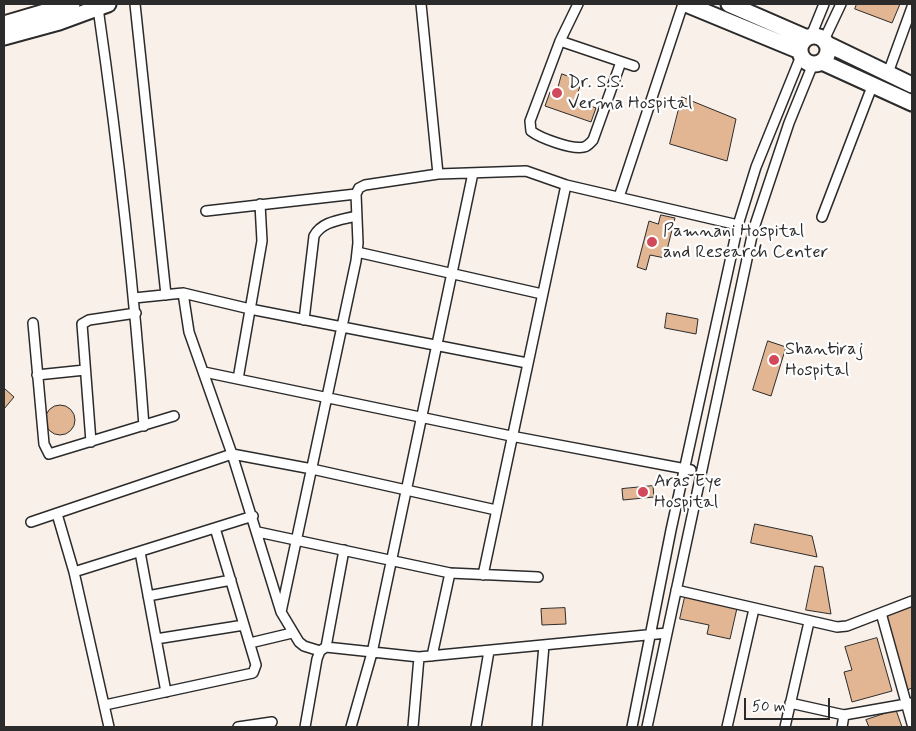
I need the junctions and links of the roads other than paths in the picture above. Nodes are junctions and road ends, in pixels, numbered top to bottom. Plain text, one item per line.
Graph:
1 (72, 4) edge
2 (135, 4) edge
3 (421, 4) edge
4 (578, 4) edge
5 (685, 4) edge
6 (729, 4) edge
7 (824, 4) edge
8 (841, 4) edge
9 (103, 6) edge
10 (912, 7) edge
11 (4, 24) edge
12 (4, 37) edge
13 (560, 40) junction
14 (813, 49) junction
15 (621, 62) junction
16 (634, 66) dead end
17 (888, 74) junction
18 (873, 84) junction
19 (912, 85) edge
20 (912, 103) edge
21 (473, 173) junction
22 (438, 174) junction
23 (566, 185) junction
24 (356, 194) junction
25 (619, 197) junction
26 (260, 204) junction
27 (206, 211) dead end
28 (356, 216) junction
29 (822, 217) dead end
30 (738, 225) junction
31 (357, 252) junction
32 (451, 273) junction
33 (183, 294) junction
34 (542, 294) junction
35 (166, 295) junction
36 (134, 298) junction
37 (250, 309) junction
38 (136, 313) junction
39 (304, 320) junction
40 (32, 324) dead end
41 (341, 327) junction
42 (436, 345) junction
43 (527, 363) junction
44 (85, 370) junction
45 (204, 372) junction
46 (37, 375) junction
47 (238, 379) junction
48 (326, 397) junction
49 (174, 416) dead end
50 (420, 417) junction
51 (144, 426) junction
52 (511, 436) junction
53 (91, 442) junction
54 (232, 454) junction
55 (685, 468) junction
56 (312, 469) junction
57 (700, 471) junction
58 (405, 490) junction
59 (496, 510) junction
60 (57, 514) junction
61 (253, 516) junction
62 (31, 522) dead end
63 (215, 528) junction
64 (258, 532) junction
65 (297, 540) junction
66 (344, 550) junction
67 (140, 552) junction
68 (390, 560) junction
69 (74, 572) junction
70 (450, 573) junction
71 (483, 575) junction
72 (538, 577) dead end
73 (231, 580) junction
74 (676, 590) junction
75 (148, 596) junction
76 (912, 601) edge
77 (754, 609) junction
78 (281, 612) junction
79 (881, 613) junction
80 (809, 622) junction
81 (244, 625) junction
82 (292, 633) junction
83 (667, 633) junction
84 (650, 634) junction
85 (156, 639) junction
86 (250, 643) junction
87 (544, 645) junction
88 (323, 649) junction
89 (489, 651) junction
90 (372, 653) junction
91 (432, 656) junction
92 (419, 657) junction
93 (166, 692) junction
94 (790, 703) junction
95 (909, 704) edge
96 (105, 705) junction
97 (844, 715) junction
98 (272, 722) dead end
99 (912, 724) edge
100 (109, 727) edge
101 (243, 727) edge
102 (306, 727) edge
103 (351, 727) edge
104 (413, 727) edge
105 (476, 727) edge
106 (537, 727) edge
107 (632, 727) edge
108 (647, 727) edge
109 (727, 727) edge
110 (784, 727) edge
111 (842, 727) edge

1 - 11 main road
2 - 35 street
3 - 22 street
4 - 13 street
5 - 14 main road
5 - 25 street
6 - 14 main road
7 - 14 street
8 - 14 street
9 - 12 main road
9 - 36 street
10 - 17 street
13 - 15 street
13 - 15 street
14 - 17 main road
14 - 18 main road
14 - 30 street
14 - 57 street
15 - 16 street
17 - 19 main road
18 - 20 main road
18 - 29 street
21 - 22 street
21 - 23 street
21 - 32 street
22 - 24 street
23 - 25 street
23 - 34 street
24 - 26 street
24 - 28 street
25 - 30 street
26 - 27 street
26 - 37 street
28 - 31 street
28 - 39 street
30 - 55 street
31 - 32 street
31 - 41 street
32 - 34 street
32 - 42 street
33 - 35 street
33 - 37 street
33 - 45 street
34 - 43 street
35 - 36 street
36 - 38 street
37 - 39 street
37 - 47 street
38 - 44 street
38 - 51 street
39 - 41 street
40 - 46 street
41 - 42 street
41 - 48 street
42 - 43 street
42 - 50 street
43 - 52 street
44 - 46 street
44 - 53 street
45 - 47 street
45 - 54 street
46 - 53 street
47 - 48 street
48 - 50 street
48 - 56 street
49 - 51 street
50 - 52 street
50 - 58 street
51 - 53 street
52 - 55 street
52 - 59 street
54 - 56 street
54 - 60 street
54 - 61 street
55 - 57 street
55 - 84 street
56 - 58 street
56 - 65 street
57 - 74 street
58 - 59 street
58 - 68 street
59 - 71 street
60 - 62 street
60 - 69 street
61 - 63 street
61 - 64 street
63 - 67 street
63 - 73 street
64 - 65 street
64 - 78 street
65 - 66 street
65 - 78 street
66 - 68 street
66 - 88 street
67 - 69 street
67 - 75 street
68 - 70 street
68 - 90 street
69 - 96 street
70 - 71 street
70 - 91 street
71 - 72 street
73 - 75 street
73 - 81 street
74 - 77 street
74 - 83 street
75 - 85 street
76 - 79 street
77 - 80 street
77 - 109 street
78 - 82 street
79 - 80 street
79 - 95 street
80 - 94 street
81 - 85 street
81 - 86 street
82 - 86 street
82 - 88 street
83 - 84 street
83 - 108 street
84 - 87 street
84 - 107 street
85 - 93 street
86 - 93 street
87 - 89 street
87 - 106 street
88 - 90 street
88 - 102 street
89 - 91 street
89 - 105 street
90 - 92 street
90 - 103 street
91 - 92 street
92 - 104 street
93 - 96 street
94 - 97 street
94 - 110 street
95 - 97 street
95 - 99 street
96 - 100 street
97 - 111 street
98 - 101 street

